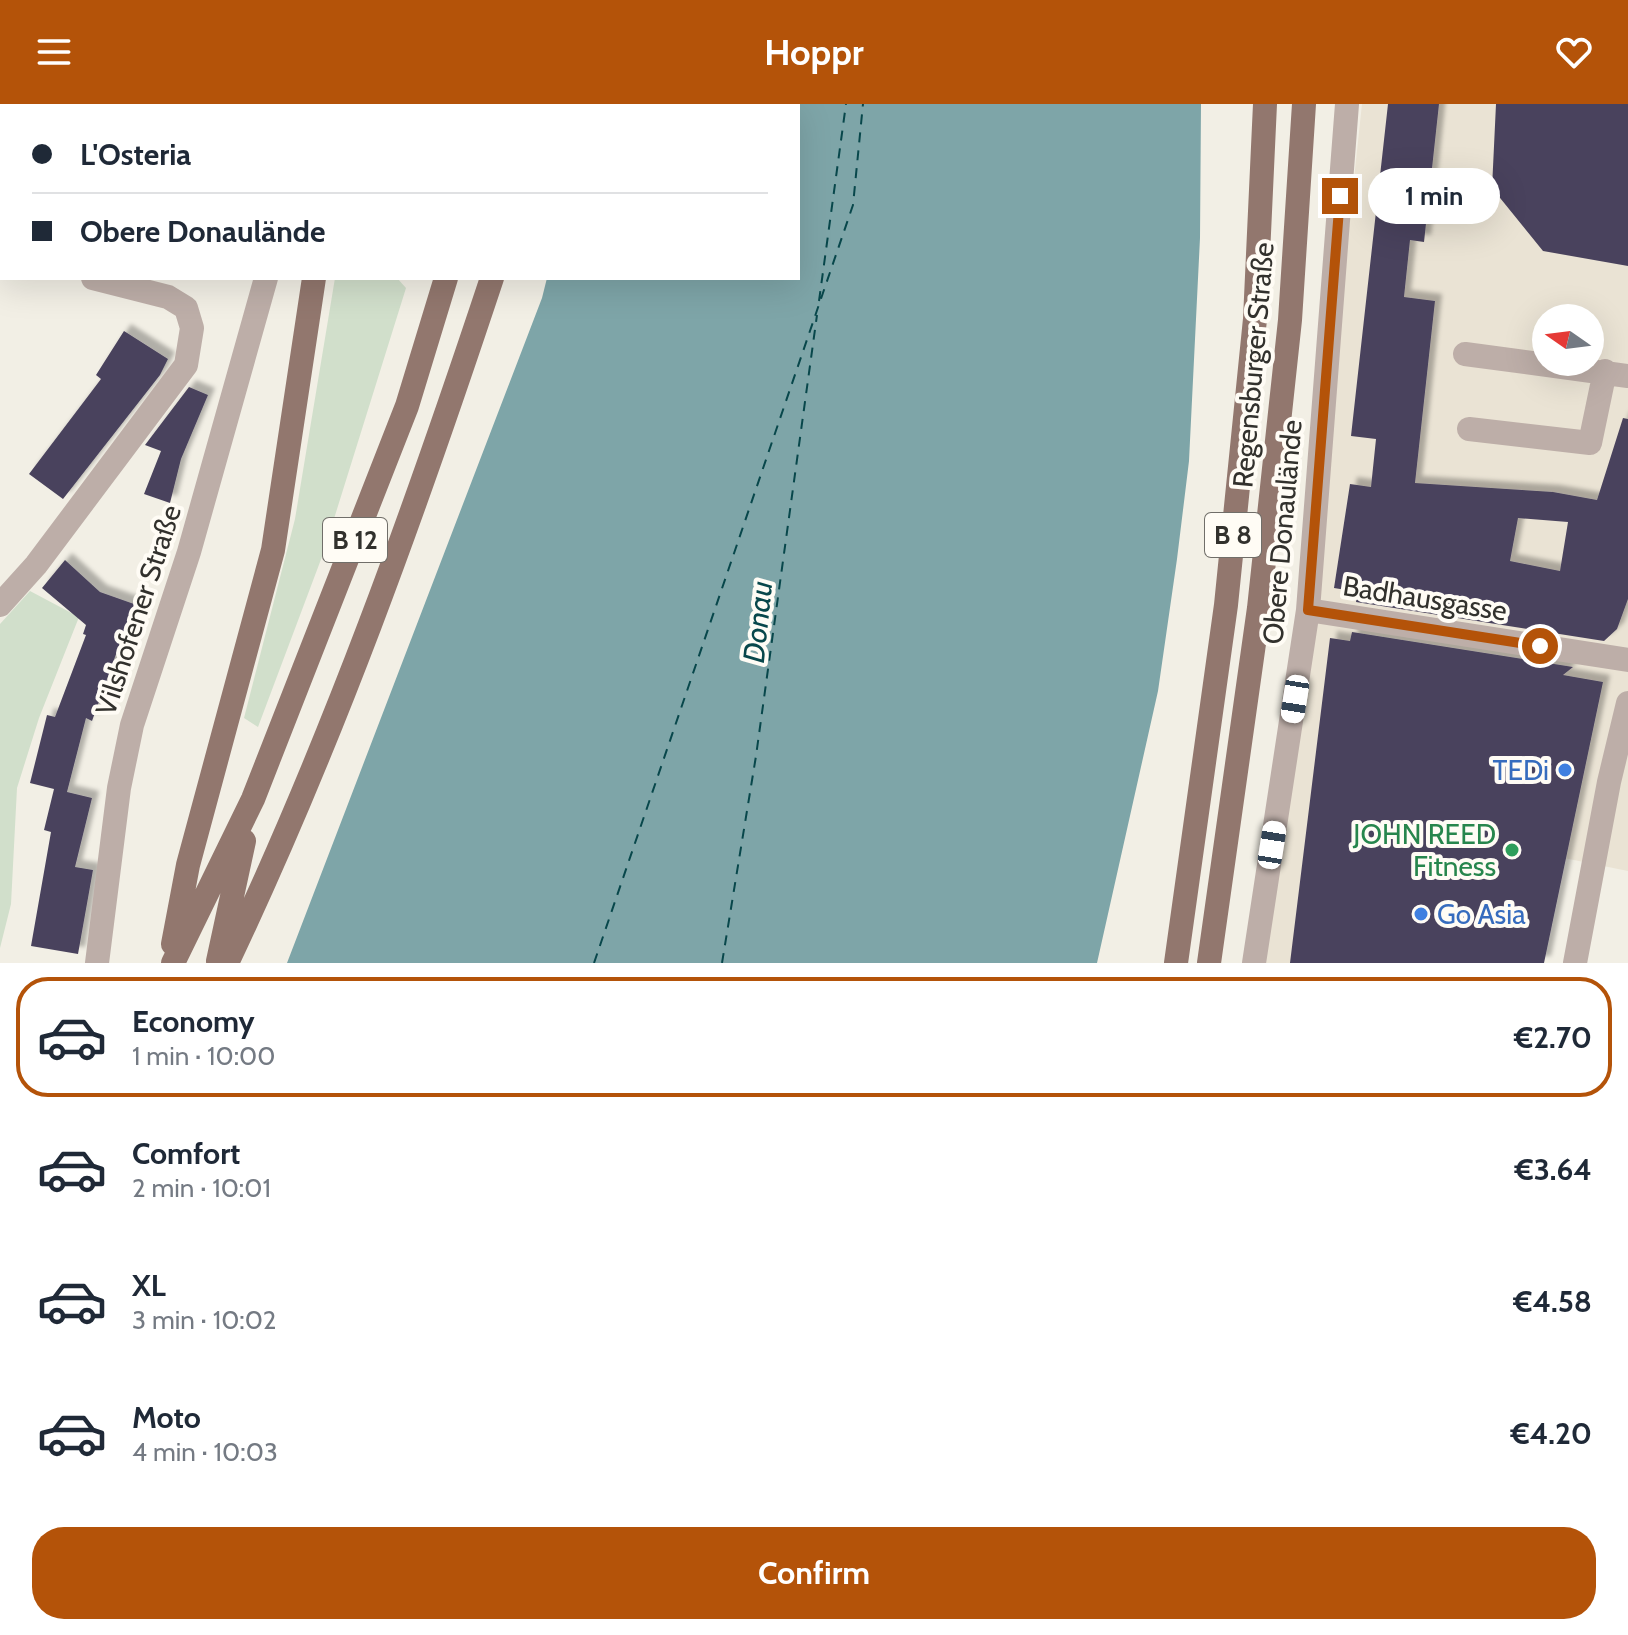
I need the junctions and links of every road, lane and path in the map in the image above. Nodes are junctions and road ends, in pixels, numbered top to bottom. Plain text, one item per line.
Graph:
1 (1265, 104) edge
2 (1304, 104) edge
3 (1347, 104) edge
4 (101, 280) edge
5 (265, 280) edge
6 (314, 280) edge
7 (445, 280) edge
8 (491, 280) edge
9 (1465, 354) dead end
10 (1617, 374) edge
11 (1469, 429) dead end
12 (0, 605) edge
13 (1308, 610) junction
14 (1628, 660) edge
15 (1628, 703) edge
16 (253, 799) junction
17 (97, 963) edge
18 (171, 963) edge
19 (218, 963) edge
20 (227, 963) edge
21 (1176, 963) edge
22 (1209, 963) edge
23 (1254, 963) edge
24 (1575, 963) edge

1 - 21 main road, Regensburger Straße / B 8
2 - 22 main road, Regensburger Straße / B 8
3 - 13 street, Obere Donaulände
4 - 12 street
5 - 17 street, Vilshofener Straße
6 - 18 main road, B 12
7 - 16 main road, B 12
8 - 20 main road, B 12
9 - 10 street
10 - 11 street
13 - 14 street, Badhausgasse
13 - 23 street, Obere Donaulände
15 - 24 street
16 - 18 main road, B 12
16 - 19 main road, B 12

